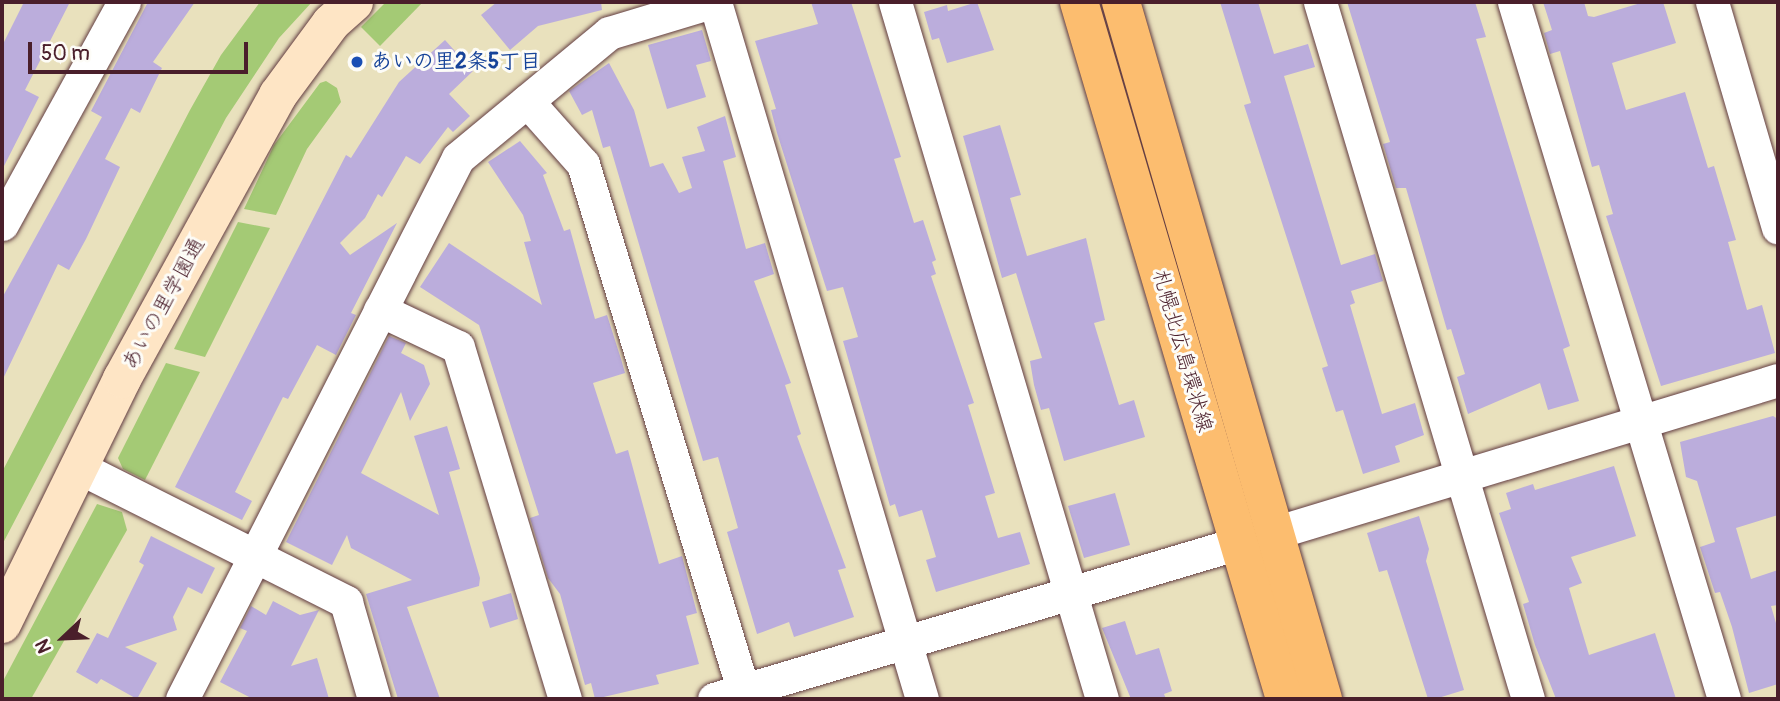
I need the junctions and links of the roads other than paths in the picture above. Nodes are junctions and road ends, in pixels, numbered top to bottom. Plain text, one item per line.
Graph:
1 (124, 2) edge
2 (354, 2) edge
3 (713, 2) edge
4 (895, 2) edge
5 (1079, 2) edge
6 (1121, 2) edge
7 (1320, 2) edge
8 (1514, 2) edge
9 (1712, 2) edge
10 (527, 101) junction
11 (2, 224) edge
12 (1778, 228) edge
13 (380, 310) junction
14 (1778, 380) edge
15 (1642, 421) junction
16 (80, 468) junction
17 (1460, 474) junction
18 (1256, 538) junction
19 (254, 557) junction
20 (1071, 596) junction
21 (2, 624) edge
22 (905, 644) junction
23 (734, 696) edge
24 (182, 699) edge
25 (374, 699) edge
26 (565, 699) edge
27 (922, 699) edge
28 (1102, 699) edge
29 (1286, 699) edge
30 (1323, 699) edge
31 (1528, 699) edge
32 (1724, 699) edge

1 - 11 street
2 - 16 street, あいの里学園通
3 - 10 street
3 - 22 street
4 - 20 street
5 - 18 main road, 札幌北広島環状線
6 - 18 main road, 札幌北広島環状線
7 - 17 street
8 - 15 street
9 - 12 street
10 - 13 street
10 - 23 street
13 - 19 street
13 - 26 street
14 - 15 street
15 - 17 street
15 - 32 street
16 - 19 street
16 - 21 street, あいの里学園通
17 - 18 street
17 - 31 street
18 - 20 street
18 - 29 main road, 札幌北広島環状線
18 - 30 main road, 札幌北広島環状線
19 - 24 street
19 - 25 street
20 - 22 street
20 - 28 street
22 - 23 street
22 - 27 street

